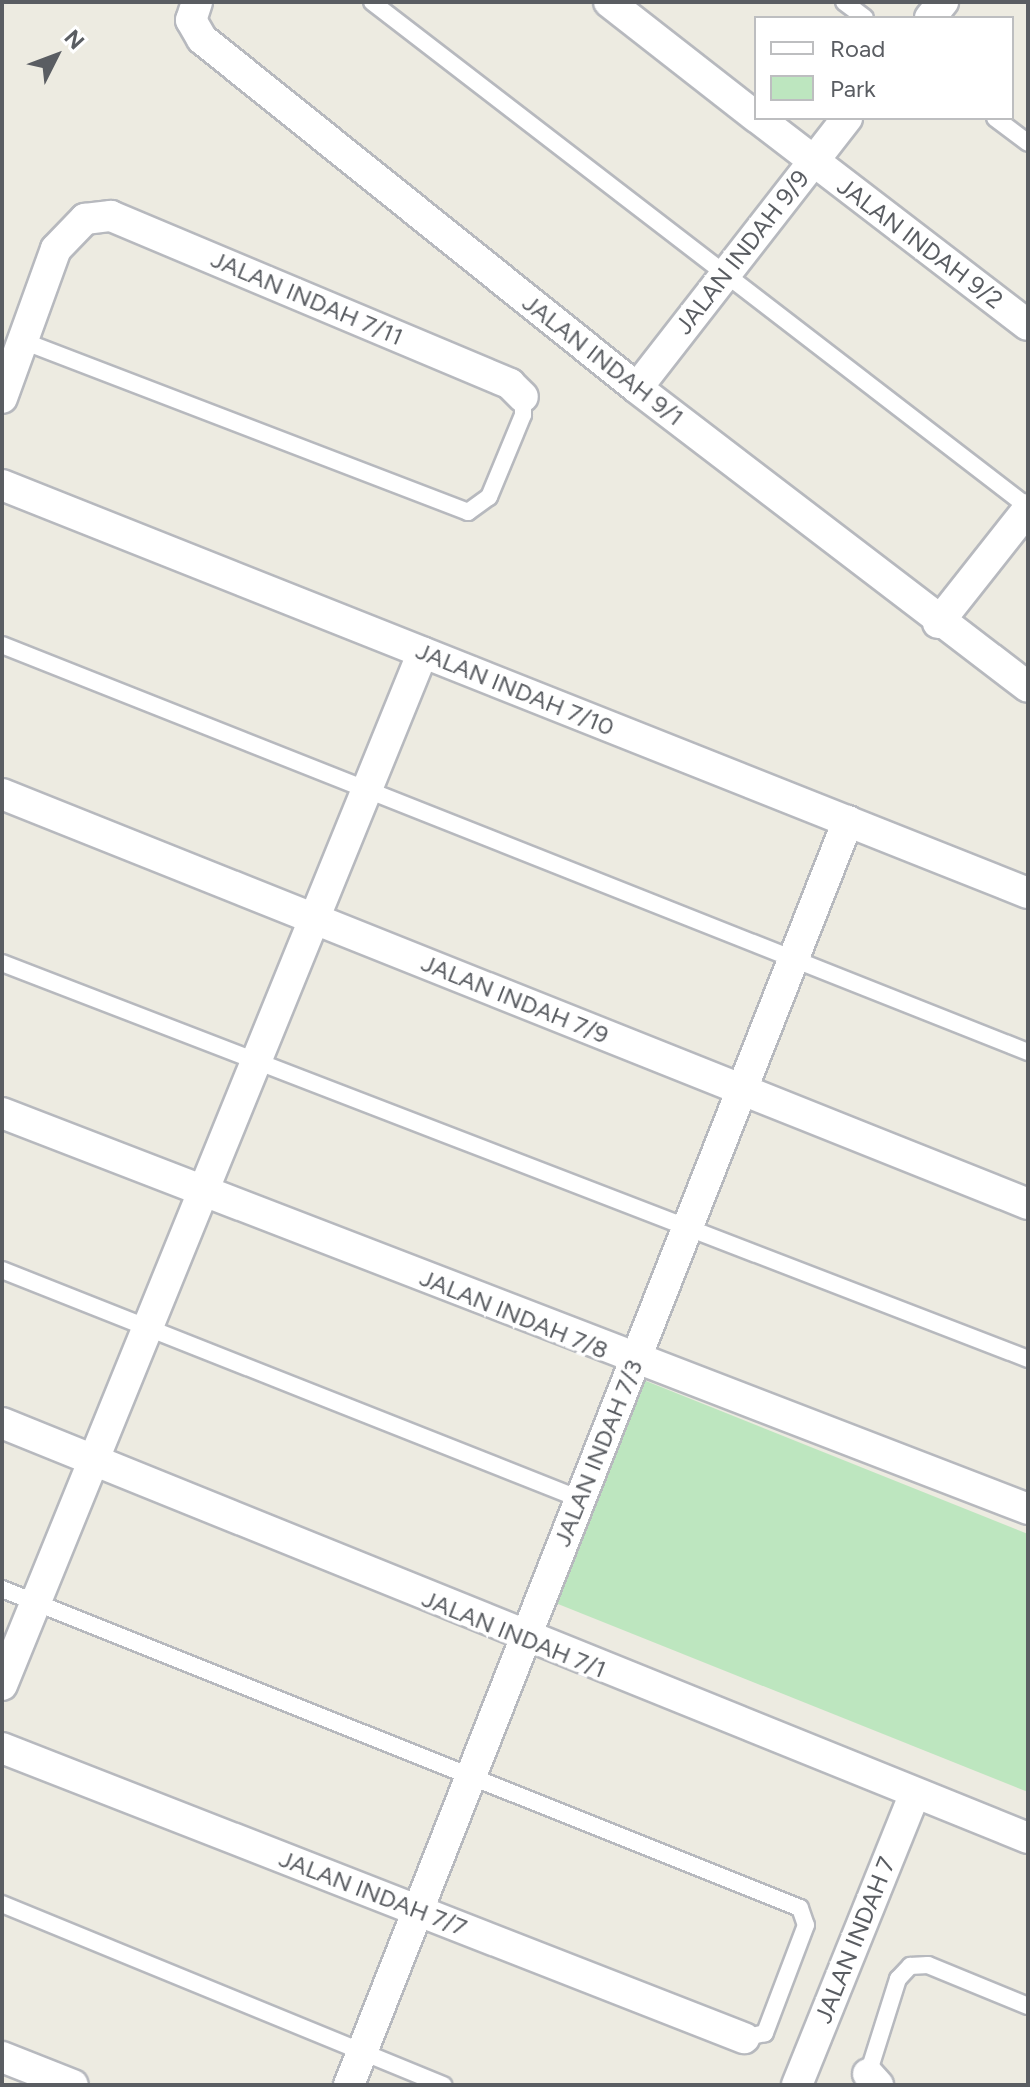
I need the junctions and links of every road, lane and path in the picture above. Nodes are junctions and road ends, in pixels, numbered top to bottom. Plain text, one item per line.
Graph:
1 (372, 2) edge
2 (609, 2) edge
3 (844, 2) edge
4 (194, 11) edge
5 (862, 16) edge
6 (754, 115) edge
7 (761, 120) edge
8 (845, 120) edge
9 (998, 120) edge
10 (1028, 143) edge
11 (812, 161) junction
12 (726, 273) junction
13 (1028, 325) edge
14 (23, 341) junction
15 (637, 388) junction
16 (523, 397) joint
17 (2, 398) edge
18 (2, 485) edge
19 (1028, 508) edge
20 (938, 623) junction
21 (2, 645) edge
22 (423, 652) junction
23 (1028, 687) edge
24 (366, 790) junction
25 (2, 794) edge
26 (848, 821) junction
27 (1028, 893) edge
28 (314, 919) junction
29 (793, 959) junction
30 (2, 963) edge
31 (1028, 1052) edge
32 (256, 1061) junction
33 (742, 1090) junction
34 (2, 1113) edge
35 (203, 1192) junction
36 (1028, 1204) edge
37 (687, 1228) junction
38 (2, 1270) edge
39 (149, 1325) junction
40 (1028, 1359) edge
41 (634, 1362) junction
42 (2, 1423) edge
43 (94, 1459) junction
44 (580, 1499) junction
45 (1028, 1509) edge
46 (2, 1589) edge
47 (35, 1603) junction
48 (525, 1639) junction
49 (2, 1685) edge
50 (2, 1748) edge
51 (471, 1776) junction
52 (914, 1795) junction
53 (1028, 1838) edge
54 (2, 1904) edge
55 (418, 1911) junction
56 (1028, 2006) edge
57 (744, 2038) joint
58 (362, 2051) junction
59 (2, 2057) edge
60 (873, 2080) edge
61 (73, 2085) edge
62 (349, 2085) edge
63 (443, 2085) edge
64 (797, 2085) edge

1 - 12 lane
2 - 6 street, JALAN INDAH 9/2
3 - 5 lane
4 - 15 street, JALAN INDAH 9/1
7 - 11 street, JALAN INDAH 9/2
8 - 11 street, JALAN INDAH 9/9
9 - 10 lane
11 - 12 street, JALAN INDAH 9/9
11 - 13 street, JALAN INDAH 9/2
12 - 15 street, JALAN INDAH 9/9
12 - 19 lane
14 - 16 lane
14 - 16 street, JALAN INDAH 7/11
14 - 17 street
15 - 20 street, JALAN INDAH 9/1
18 - 22 street, JALAN INDAH 7/10
19 - 20 street
20 - 23 street, JALAN INDAH 9/1
21 - 24 lane
22 - 24 street
22 - 26 street, JALAN INDAH 7/10
24 - 28 street
24 - 29 lane
25 - 28 street, JALAN INDAH 7/9
26 - 27 street, JALAN INDAH 7/10
26 - 29 street, JALAN INDAH 7/3
28 - 32 street
28 - 33 street, JALAN INDAH 7/9
29 - 31 lane
29 - 33 street, JALAN INDAH 7/3
30 - 32 lane
32 - 35 street
32 - 37 lane
33 - 36 street, JALAN INDAH 7/9
33 - 37 street, JALAN INDAH 7/3
34 - 35 street, JALAN INDAH 7/8
35 - 39 street
35 - 41 street, JALAN INDAH 7/8
37 - 40 lane
37 - 41 street, JALAN INDAH 7/3
38 - 39 lane
39 - 43 street
39 - 44 lane
41 - 44 street, JALAN INDAH 7/3
41 - 45 street, JALAN INDAH 7/8
42 - 43 street, JALAN INDAH 7/1
43 - 47 street
43 - 48 street, JALAN INDAH 7/1
44 - 48 street, JALAN INDAH 7/3
46 - 47 lane
47 - 49 street
47 - 51 lane
48 - 51 street, JALAN INDAH 7/3
48 - 52 street, JALAN INDAH 7/1
50 - 55 street, JALAN INDAH 7/7
51 - 55 street, JALAN INDAH 7/3
51 - 57 lane
52 - 53 street, JALAN INDAH 7/1
52 - 64 street, JALAN INDAH 7
54 - 58 lane
55 - 57 street, JALAN INDAH 7/7
55 - 58 street, JALAN INDAH 7/3
56 - 60 lane
58 - 62 street, JALAN INDAH 7/3
58 - 63 lane
59 - 61 street

